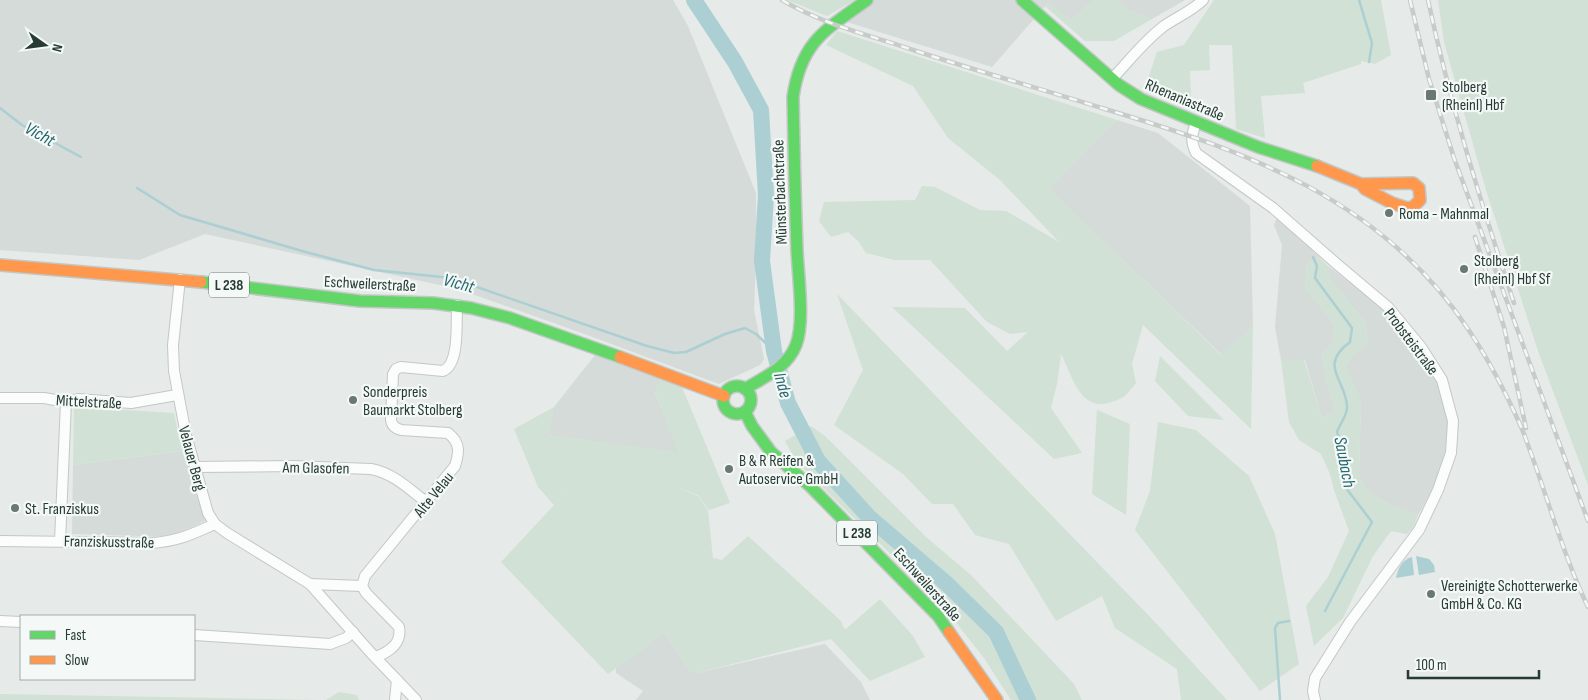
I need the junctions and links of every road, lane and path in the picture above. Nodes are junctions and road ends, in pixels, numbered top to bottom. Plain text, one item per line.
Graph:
1 (867, 0) edge
2 (1022, 0) edge
3 (1203, 0) edge
4 (1112, 79) junction
5 (1196, 122) junction
6 (1361, 184) junction
7 (0, 265) edge
8 (180, 279) junction
9 (457, 306) junction
10 (745, 389) junction
11 (177, 395) junction
12 (724, 396) junction
13 (0, 398) edge
14 (66, 402) junction
15 (744, 412) junction
16 (196, 467) junction
17 (426, 502) junction
18 (215, 524) junction
19 (0, 541) edge
20 (60, 541) junction
21 (310, 584) junction
22 (362, 586) junction
23 (0, 621) edge
24 (20, 622) edge
25 (353, 632) junction
26 (195, 635) edge
27 (376, 657) junction
28 (397, 680) junction
29 (395, 700) edge
30 (416, 700) edge
31 (997, 700) edge
32 (1315, 700) edge

1 - 10 main road, Münsterbachstraße
2 - 4 main road, Rhenaniastraße
3 - 4 street
4 - 5 main road, Rhenaniastraße
5 - 6 main road, Rhenaniastraße
5 - 32 street, Probsteistraße
6 - 6 main road
7 - 8 main road, Eschweilerstraße / L 238
8 - 9 main road, Eschweilerstraße / L 238
8 - 11 street, Velauer Berg
9 - 12 main road, Eschweilerstraße / L 238
9 - 17 street, Alte Velau
10 - 12 main road
10 - 15 main road
11 - 14 street, Mittelstraße
11 - 16 street, Velauer Berg
12 - 15 main road
13 - 14 street, Mittelstraße
14 - 20 street
15 - 31 main road, Eschweilerstraße / L 238
16 - 17 street, Am Glasofen
16 - 18 street, Velauer Berg
17 - 22 street, Alte Velau
18 - 20 street, Franziskusstraße
18 - 21 street
19 - 20 street, Franziskusstraße
21 - 22 street
21 - 25 street
22 - 27 street
23 - 24 street
25 - 26 street
25 - 27 street
27 - 28 street
28 - 29 street
28 - 30 street

